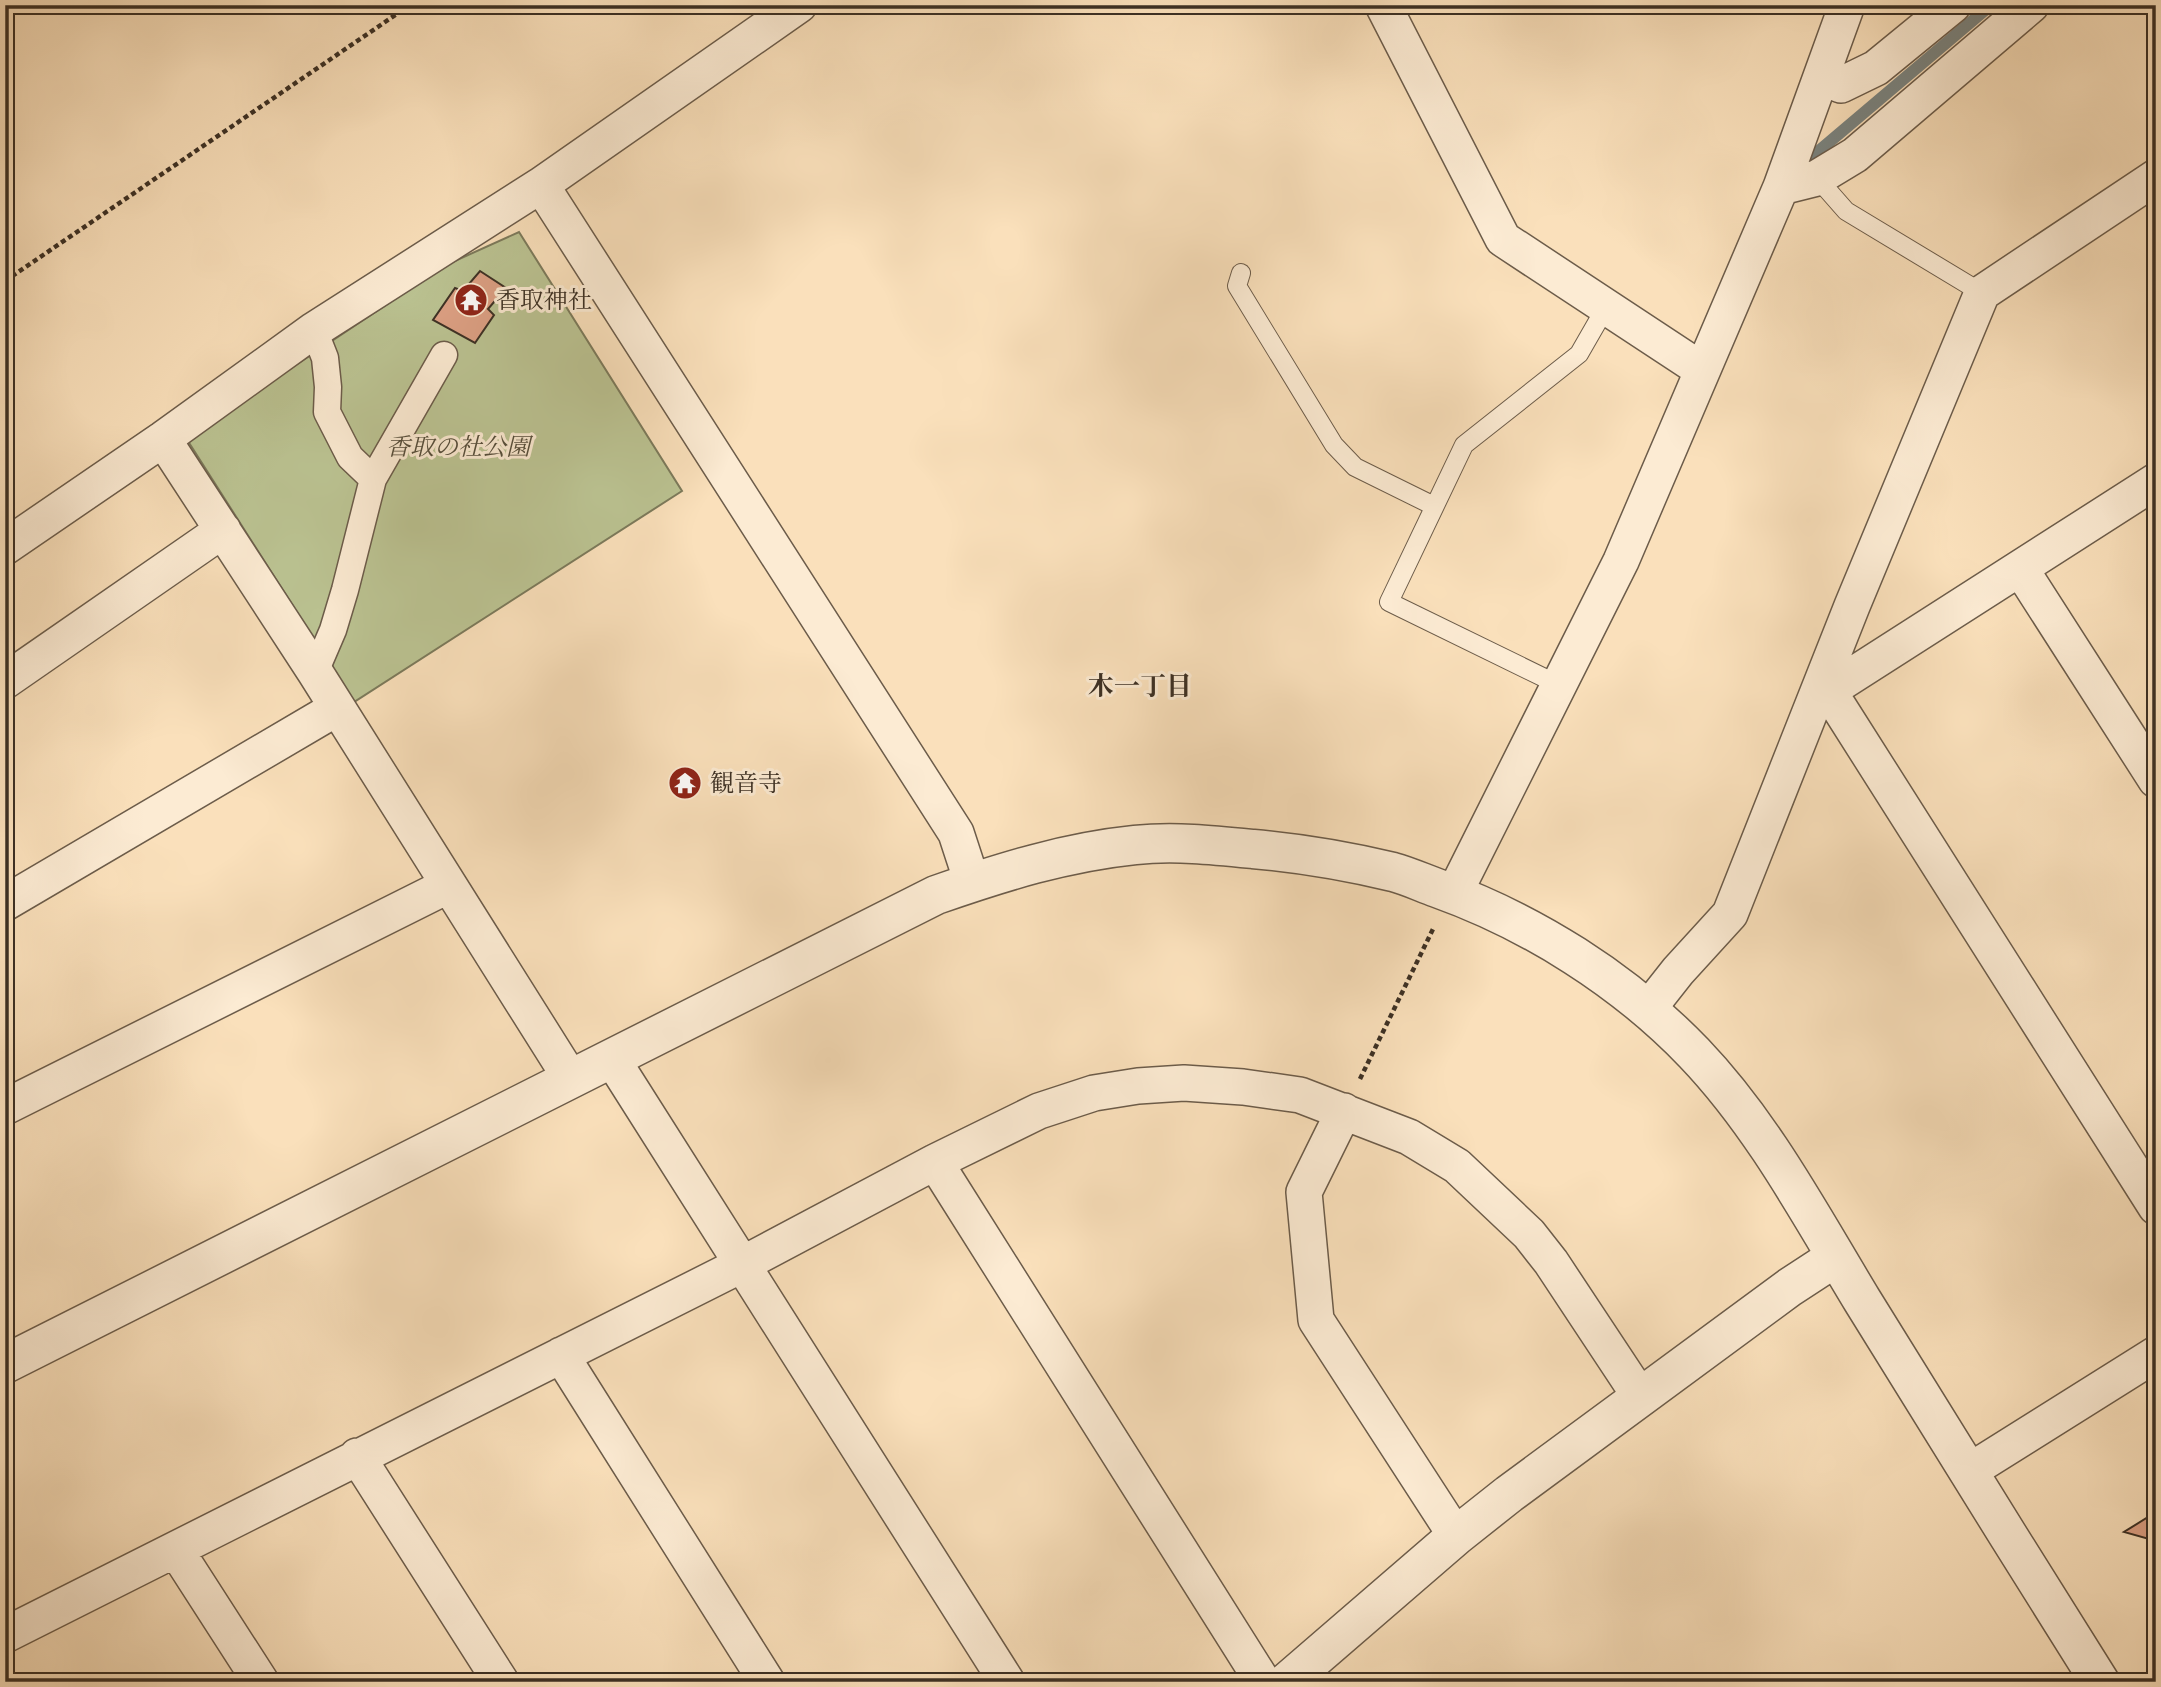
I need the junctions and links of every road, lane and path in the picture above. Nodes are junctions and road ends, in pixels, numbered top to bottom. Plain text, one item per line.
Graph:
1 (17, 5) edge
2 (410, 5) edge
3 (799, 5) edge
4 (1383, 5) edge
5 (1847, 5) edge
6 (1953, 5) edge
7 (2031, 5) edge
8 (5, 13) edge
9 (1822, 77) junction
10 (2156, 177) edge
11 (1817, 178) junction
12 (541, 185) junction
13 (1781, 187) junction
14 (1241, 273) dead end
15 (5, 281) edge
16 (1982, 293) junction
17 (1606, 307) junction
18 (314, 330) junction
19 (444, 355) dead end
20 (1702, 370) junction
21 (163, 439) junction
22 (373, 480) junction
23 (2156, 481) edge
24 (1434, 506) junction
25 (223, 530) junction
26 (5, 547) edge
27 (2020, 568) junction
28 (314, 672) junction
29 (5, 681) edge
30 (1559, 685) junction
31 (1825, 687) junction
32 (337, 708) junction
33 (2156, 780) edge
34 (972, 883) junction
35 (449, 885) junction
36 (5, 903) edge
37 (1444, 910) junction
38 (1648, 1009) junction
39 (612, 1059) junction
40 (571, 1079) junction
41 (5, 1107) edge
42 (1344, 1111) junction
43 (935, 1162) junction
44 (2156, 1207) edge
45 (1836, 1257) junction
46 (741, 1265) junction
47 (2156, 1354) edge
48 (561, 1355) junction
49 (5, 1364) edge
50 (1641, 1398) junction
51 (357, 1456) junction
52 (1968, 1472) junction
53 (1456, 1536) junction
54 (176, 1550) junction
55 (5, 1635) edge
56 (261, 1682) edge
57 (501, 1682) edge
58 (767, 1682) edge
59 (1007, 1682) edge
60 (1263, 1682) edge
61 (1287, 1682) edge
62 (2100, 1682) edge

1 - 8 path
2 - 15 path
3 - 12 street
4 - 17 street
5 - 9 street
6 - 9 street
7 - 11 street
9 - 13 street
10 - 16 street
11 - 13 street
11 - 16 lane
12 - 18 street
12 - 34 street
13 - 20 street
14 - 24 lane
16 - 31 street
17 - 20 street
17 - 24 lane
18 - 21 street
18 - 22 street
19 - 22 street
20 - 30 street
21 - 25 street
21 - 26 street
22 - 28 street
23 - 27 street
24 - 30 lane
25 - 28 street
25 - 29 street
27 - 31 street
27 - 33 street
28 - 32 street
30 - 37 street
31 - 38 street
31 - 44 street
32 - 35 street
32 - 36 street
34 - 37 street
34 - 39 street
35 - 40 street
35 - 41 street
37 - 38 street
37 - 42 path
38 - 45 street
39 - 40 street
39 - 46 street
40 - 49 street
42 - 43 street
42 - 50 street
42 - 53 street
43 - 46 street
43 - 60 street
45 - 50 street
45 - 52 street
46 - 48 street
46 - 59 street
47 - 52 street
48 - 51 street
48 - 58 street
50 - 53 street
51 - 54 street
51 - 57 street
52 - 62 street
53 - 61 street
54 - 55 street
54 - 56 street

